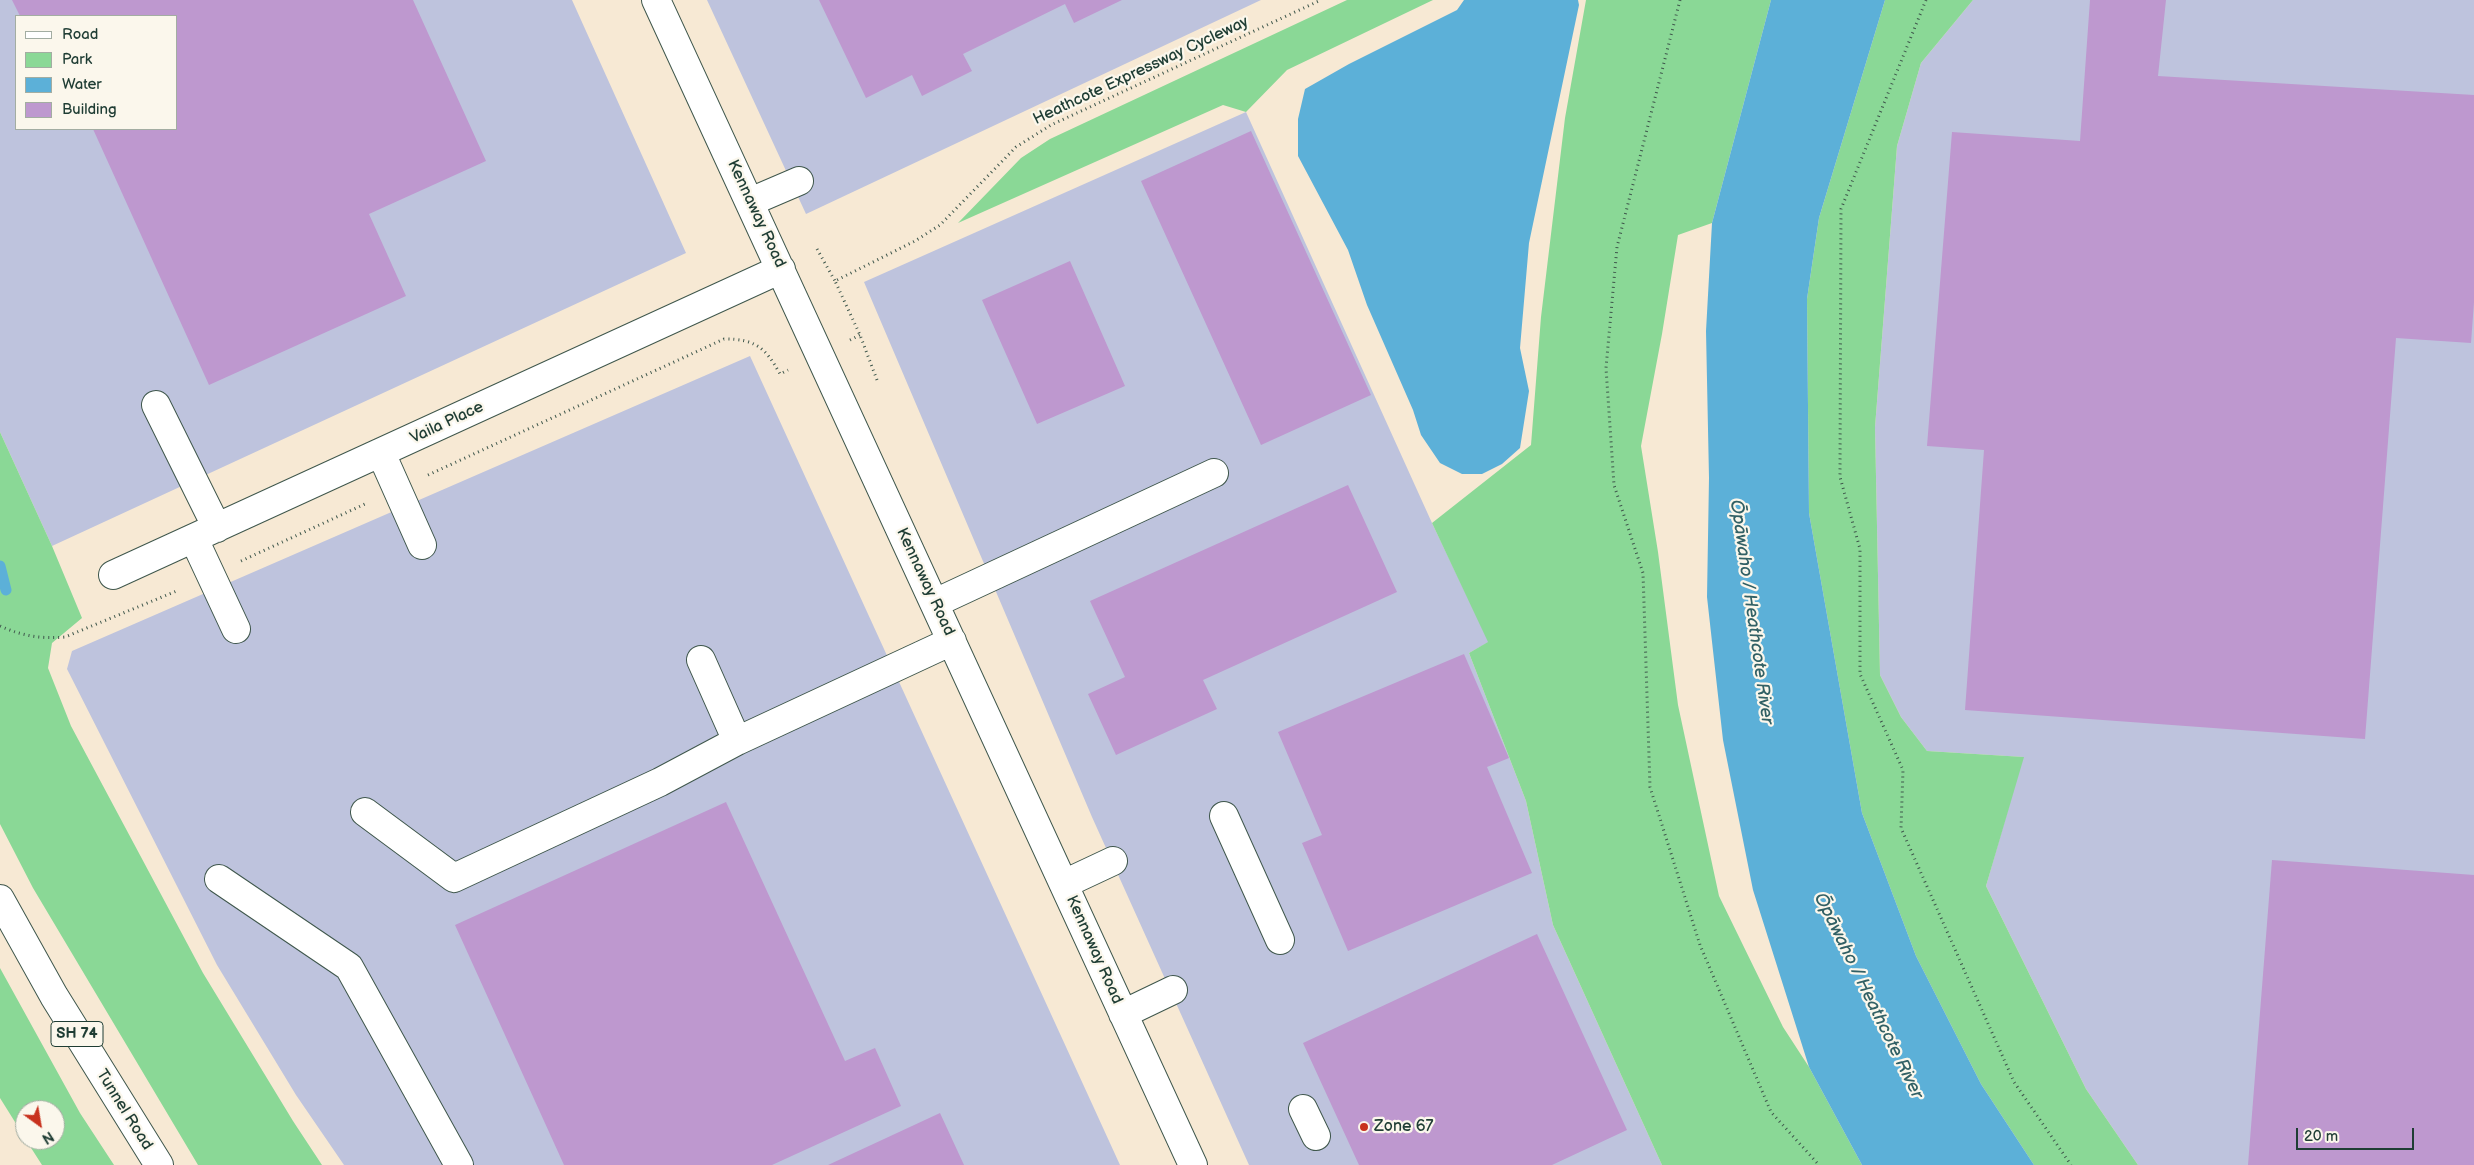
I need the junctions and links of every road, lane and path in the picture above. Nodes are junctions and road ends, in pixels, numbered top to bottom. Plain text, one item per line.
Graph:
1 (656, 0) edge
2 (1321, 0) edge
3 (1680, 0) edge
4 (1926, 0) edge
5 (799, 181) dead end
6 (750, 202) junction
7 (817, 249) dead end
8 (781, 270) junction
9 (835, 281) junction
10 (877, 380) dead end
11 (156, 405) dead end
12 (381, 453) junction
13 (1214, 473) dead end
14 (206, 534) junction
15 (422, 545) dead end
16 (113, 575) dead end
17 (935, 602) junction
18 (236, 629) dead end
19 (952, 641) junction
20 (701, 660) dead end
21 (737, 741) junction
22 (365, 812) dead end
23 (1224, 816) dead end
24 (1113, 862) dead end
25 (219, 879) dead end
26 (1064, 884) junction
27 (0, 900) edge
28 (1280, 940) dead end
29 (1173, 990) dead end
30 (1123, 1014) junction
31 (1303, 1108) dead end
32 (1316, 1136) dead end
33 (159, 1165) edge
34 (459, 1165) edge
35 (1193, 1165) edge
36 (1819, 1165) edge
37 (2070, 1165) edge

1 - 6 main road, Kennaway Road
2 - 9 path, Heathcote Expressway Cycleway
3 - 36 path
4 - 37 path
5 - 6 main road
6 - 8 main road, Kennaway Road
7 - 9 path
8 - 12 main road, Vaila Place
8 - 17 main road, Kennaway Road
9 - 10 path
11 - 14 main road
12 - 14 main road, Vaila Place
12 - 15 main road
13 - 17 main road
14 - 16 main road, Vaila Place
14 - 18 main road
17 - 19 main road, Kennaway Road
19 - 21 main road
19 - 26 main road, Kennaway Road
20 - 21 main road
21 - 22 main road
23 - 28 main road
24 - 26 main road
25 - 34 main road
26 - 30 main road, Kennaway Road
27 - 33 main road, Tunnel Road / SH 74
29 - 30 main road
30 - 35 main road, Kennaway Road
31 - 32 main road

